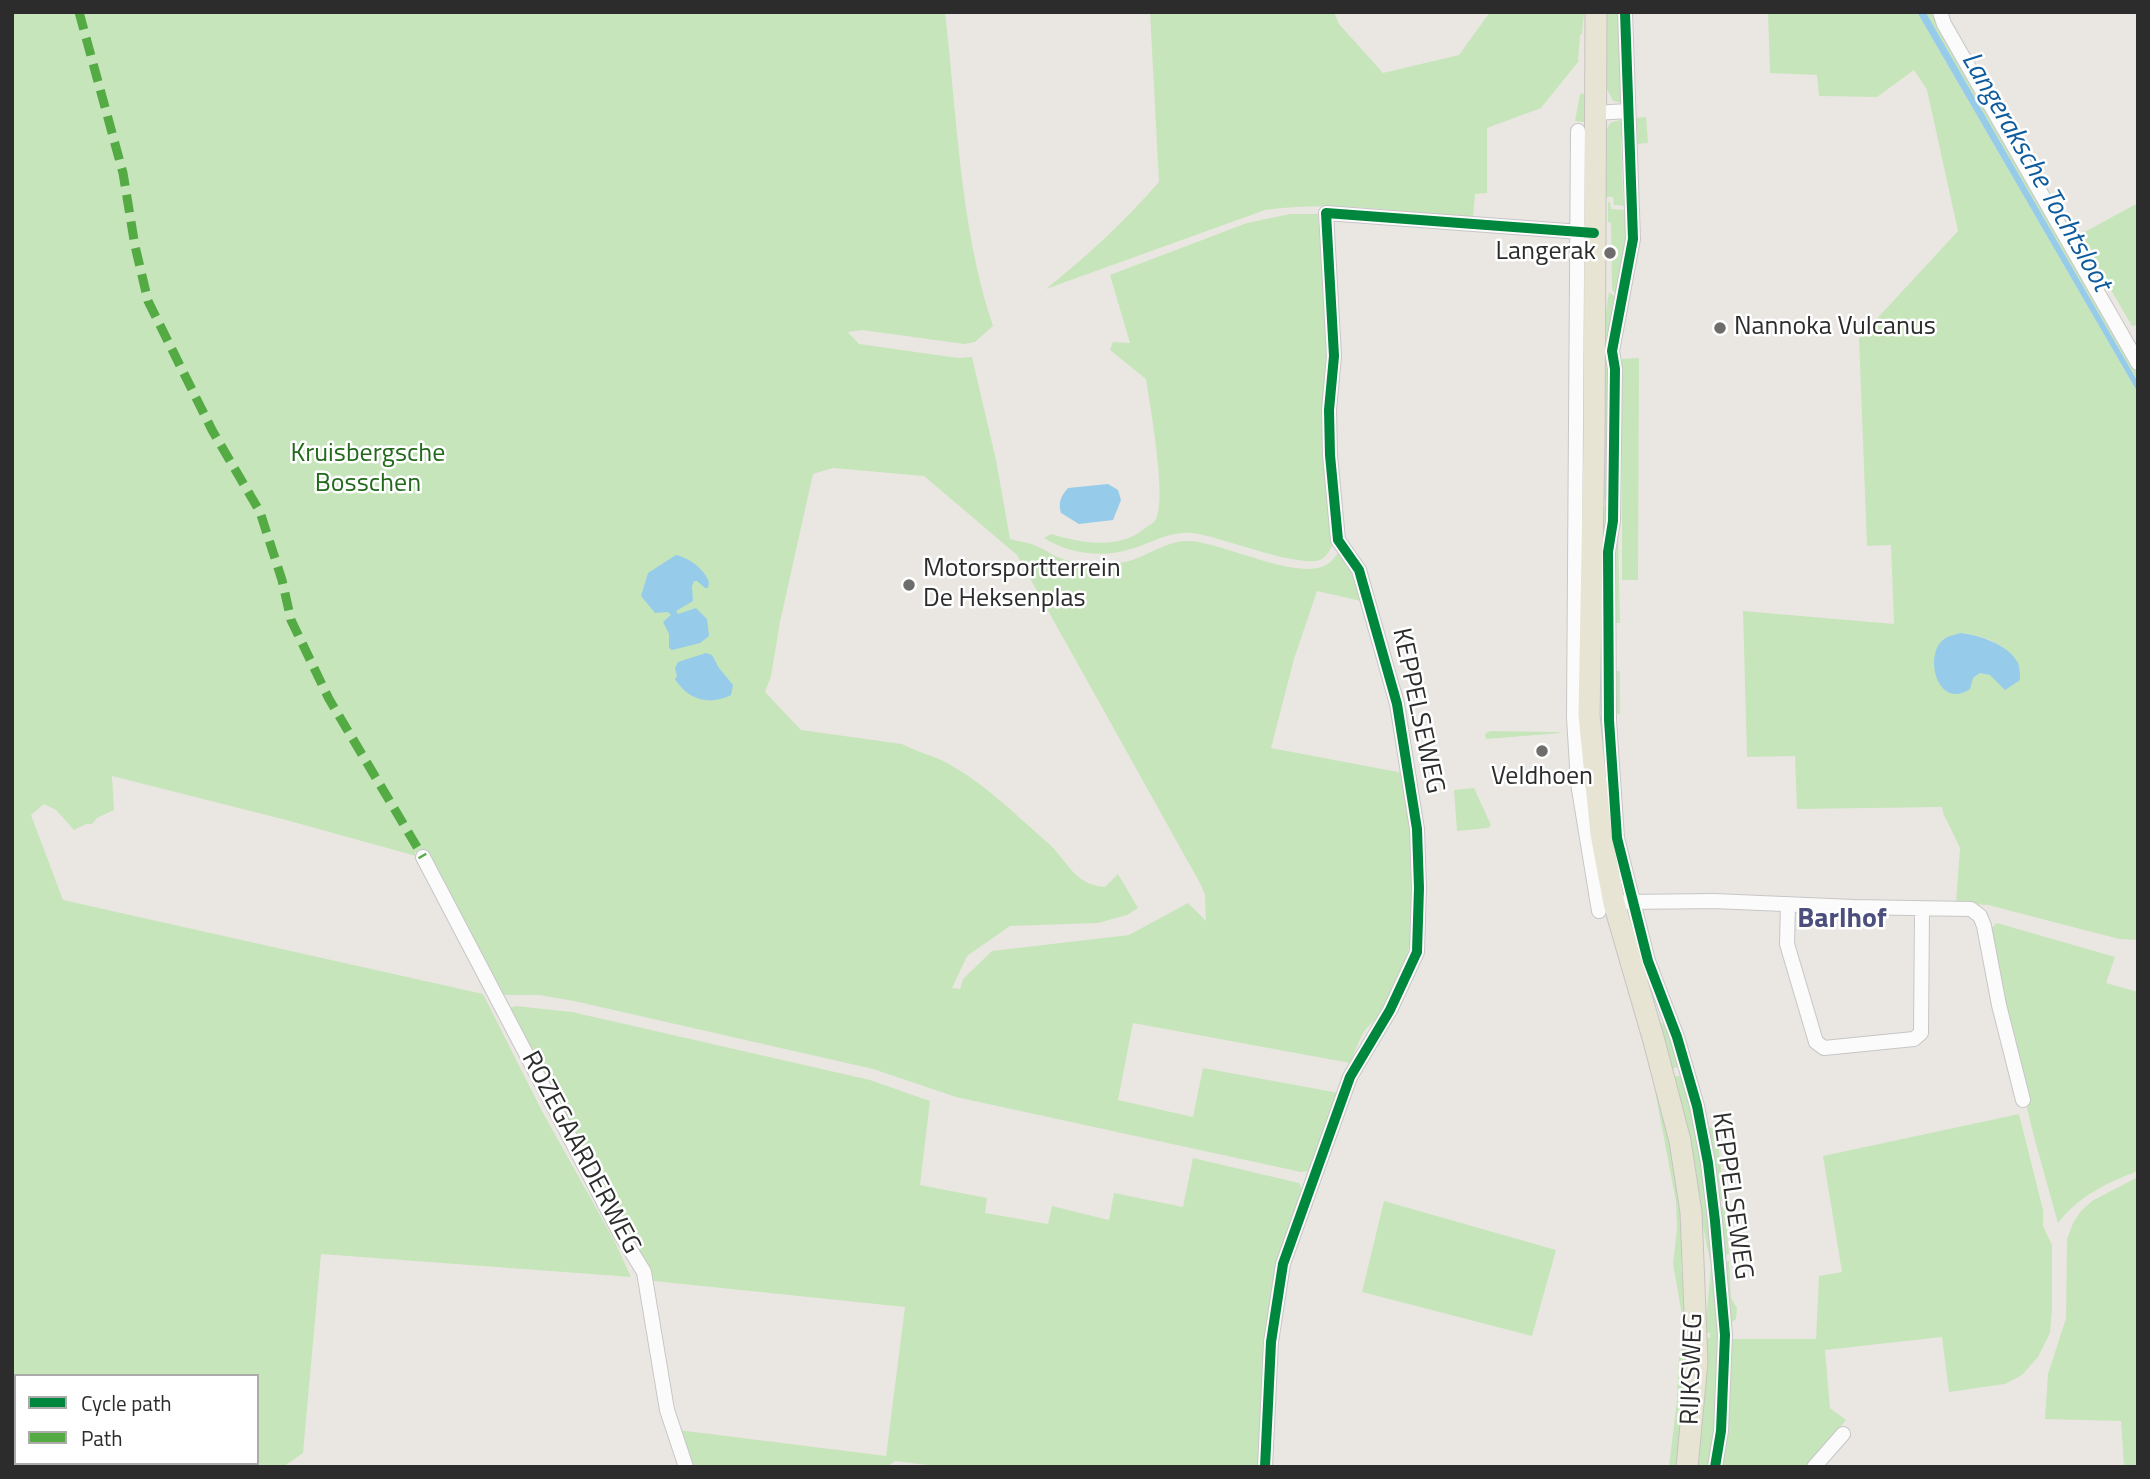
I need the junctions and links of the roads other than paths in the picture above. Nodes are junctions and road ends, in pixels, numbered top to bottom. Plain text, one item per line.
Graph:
1 (1596, 12) edge
2 (1625, 12) edge
3 (1940, 12) edge
4 (1627, 111) junction
5 (1596, 113) junction
6 (1578, 131) dead end
7 (1586, 233) junction
8 (2138, 363) edge
9 (423, 857) dead end
10 (1788, 904) junction
11 (1615, 905) junction
12 (1922, 909) junction
13 (1686, 1070) junction
14 (1663, 1075) junction
15 (2023, 1100) dead end
16 (1694, 1271) joint
17 (1724, 1335) joint
18 (1843, 1434) dead end
19 (686, 1467) edge
20 (1265, 1467) edge
21 (1687, 1467) edge
22 (1715, 1467) edge
23 (1814, 1467) edge

1 - 5 main road, KEPPELSEWEG
2 - 4 street, KEPPELSEWEG
3 - 8 street
4 - 5 street
4 - 11 street, KEPPELSEWEG
5 - 7 main road, KEPPELSEWEG
6 - 7 street, KEPPELSEWEG
7 - 11 main road, KEPPELSEWEG
7 - 20 street, KEPPELSEWEG
9 - 19 street, ROZEGAARDERWEG
10 - 11 street
10 - 12 street
10 - 12 street
11 - 13 street, KEPPELSEWEG
11 - 14 main road, KEPPELSEWEG
12 - 15 street
13 - 14 street
13 - 17 street, KEPPELSEWEG
14 - 16 main road, KEPPELSEWEG
16 - 21 main road, RIJKSWEG
17 - 22 street, RIJKSWEG
18 - 23 street

